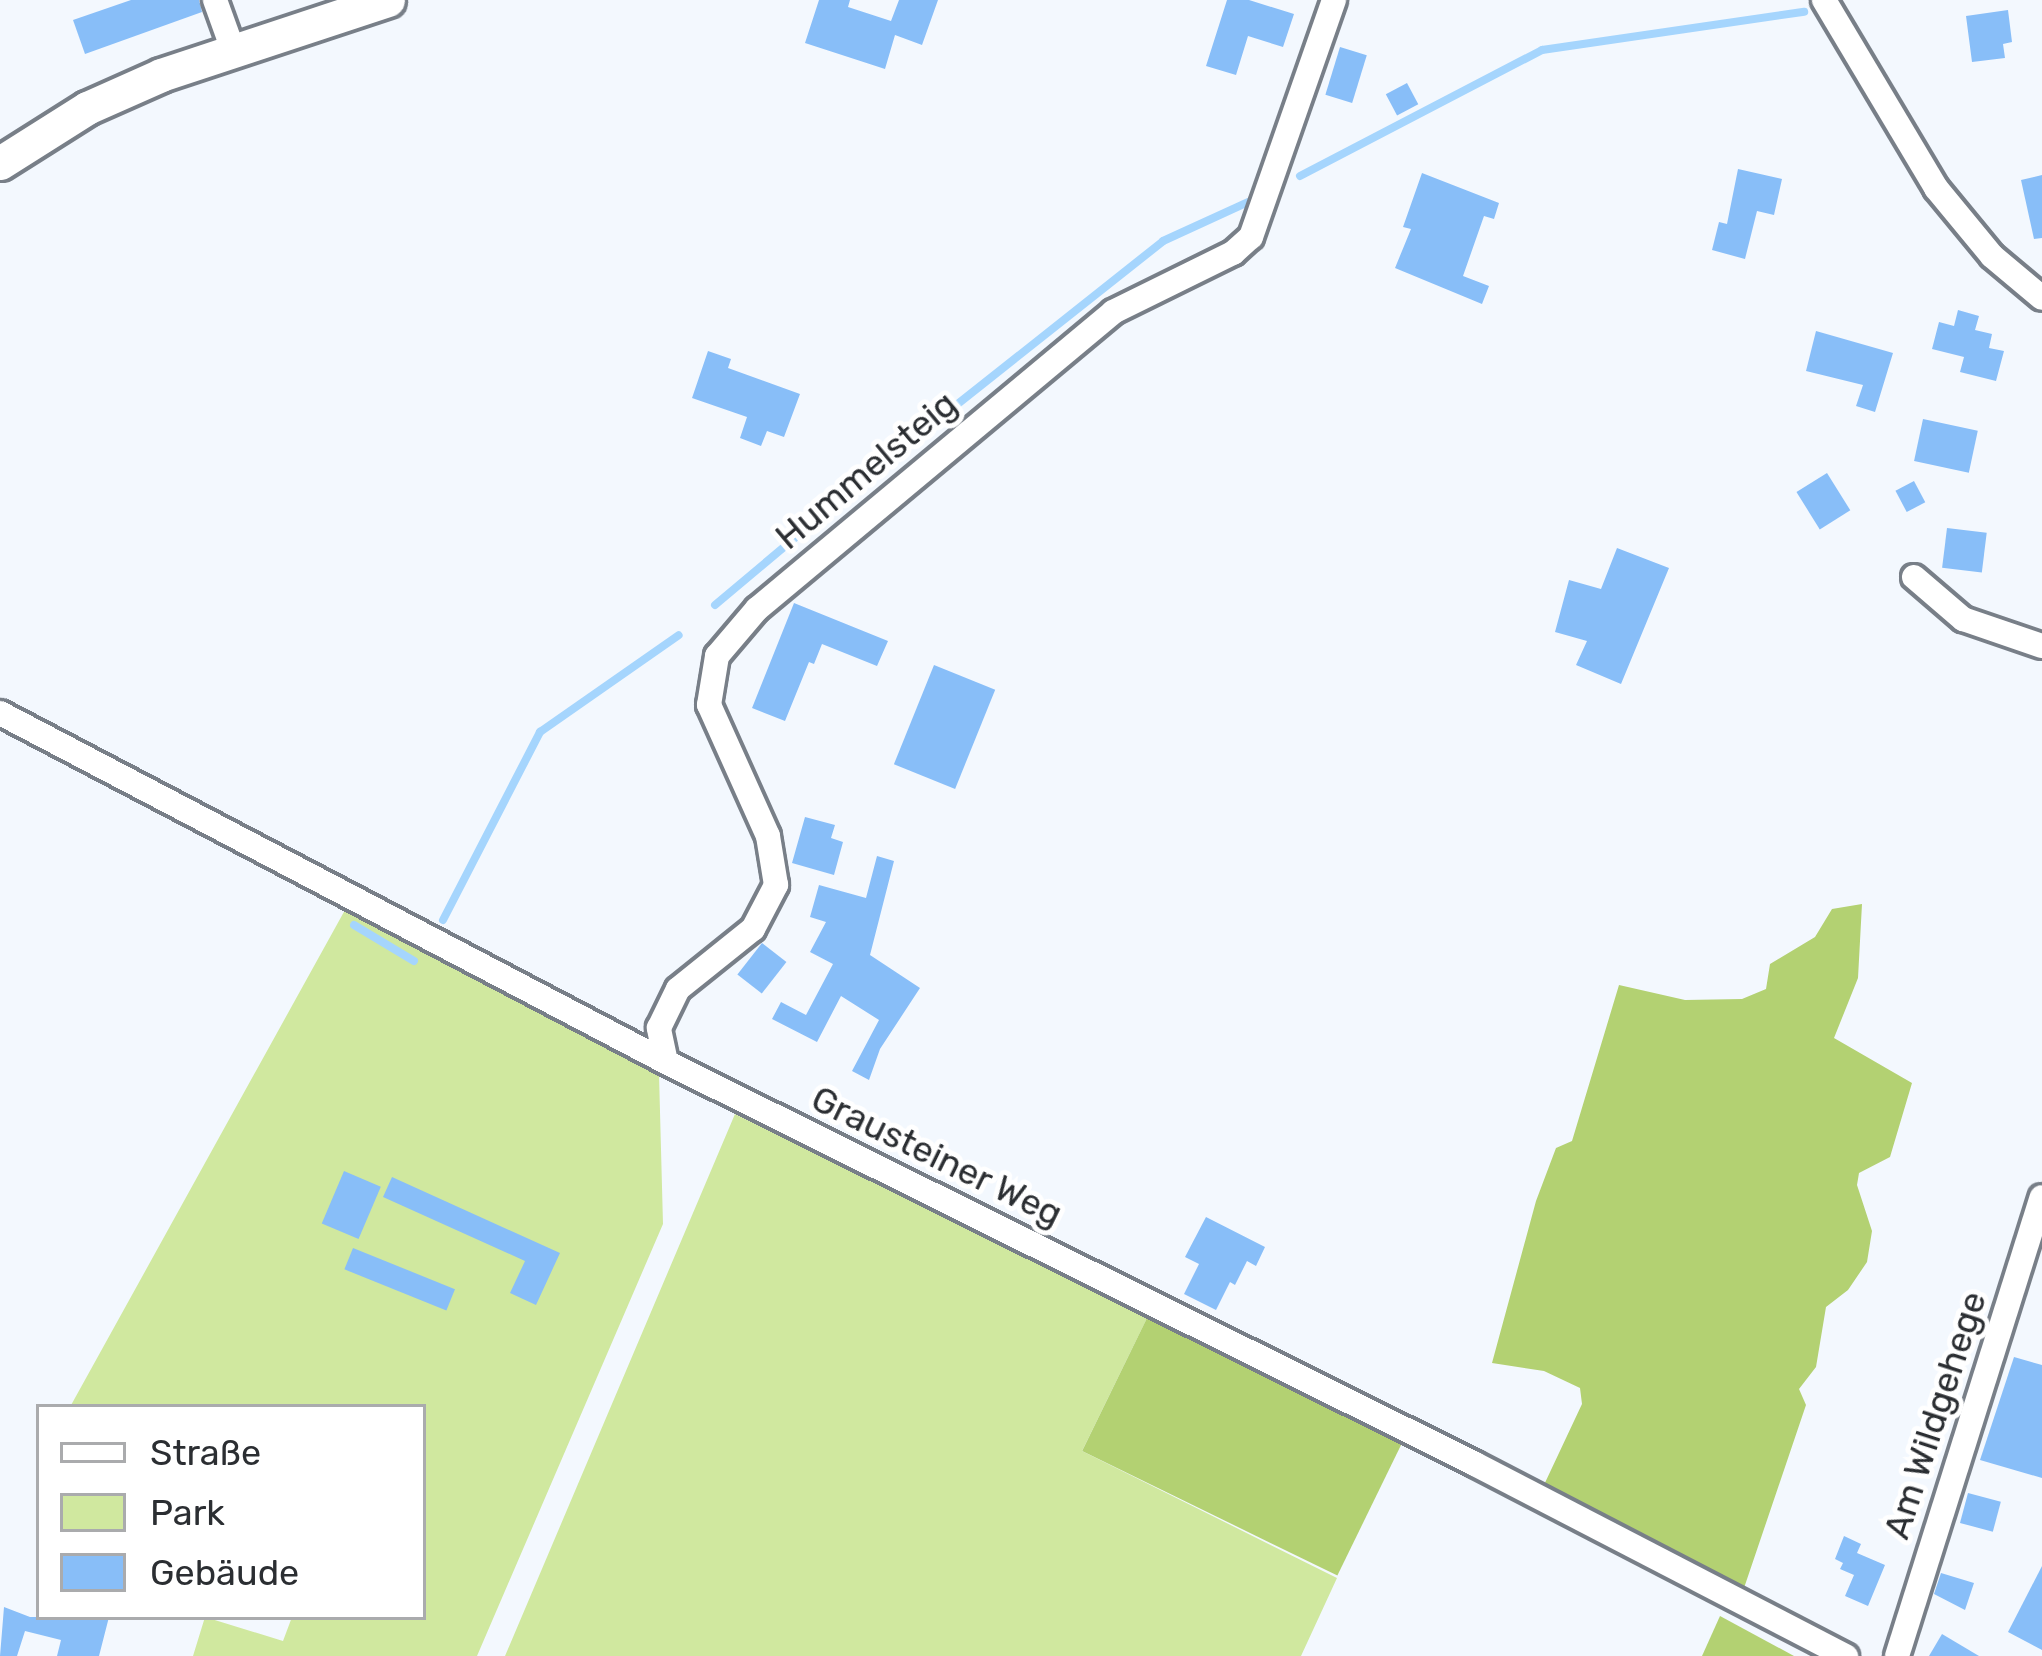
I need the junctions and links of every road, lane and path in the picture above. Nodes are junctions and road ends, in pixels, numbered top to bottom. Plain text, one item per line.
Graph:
1 (215, 0) edge
2 (388, 0) edge
3 (1334, 0) edge
4 (1824, 0) edge
5 (233, 50) junction
6 (0, 163) edge
7 (2042, 298) edge
8 (1914, 577) dead end
9 (2042, 646) edge
10 (0, 712) edge
11 (666, 1061) junction
12 (2042, 1197) edge
13 (1846, 1656) edge
14 (1897, 1656) edge

1 - 5 street
2 - 5 main road
3 - 11 street, Hummelsteig
4 - 7 street
5 - 6 main road
8 - 9 street
10 - 11 street, Grausteiner Weg
11 - 13 street, Grausteiner Weg
12 - 14 street, Am Wildgehege

